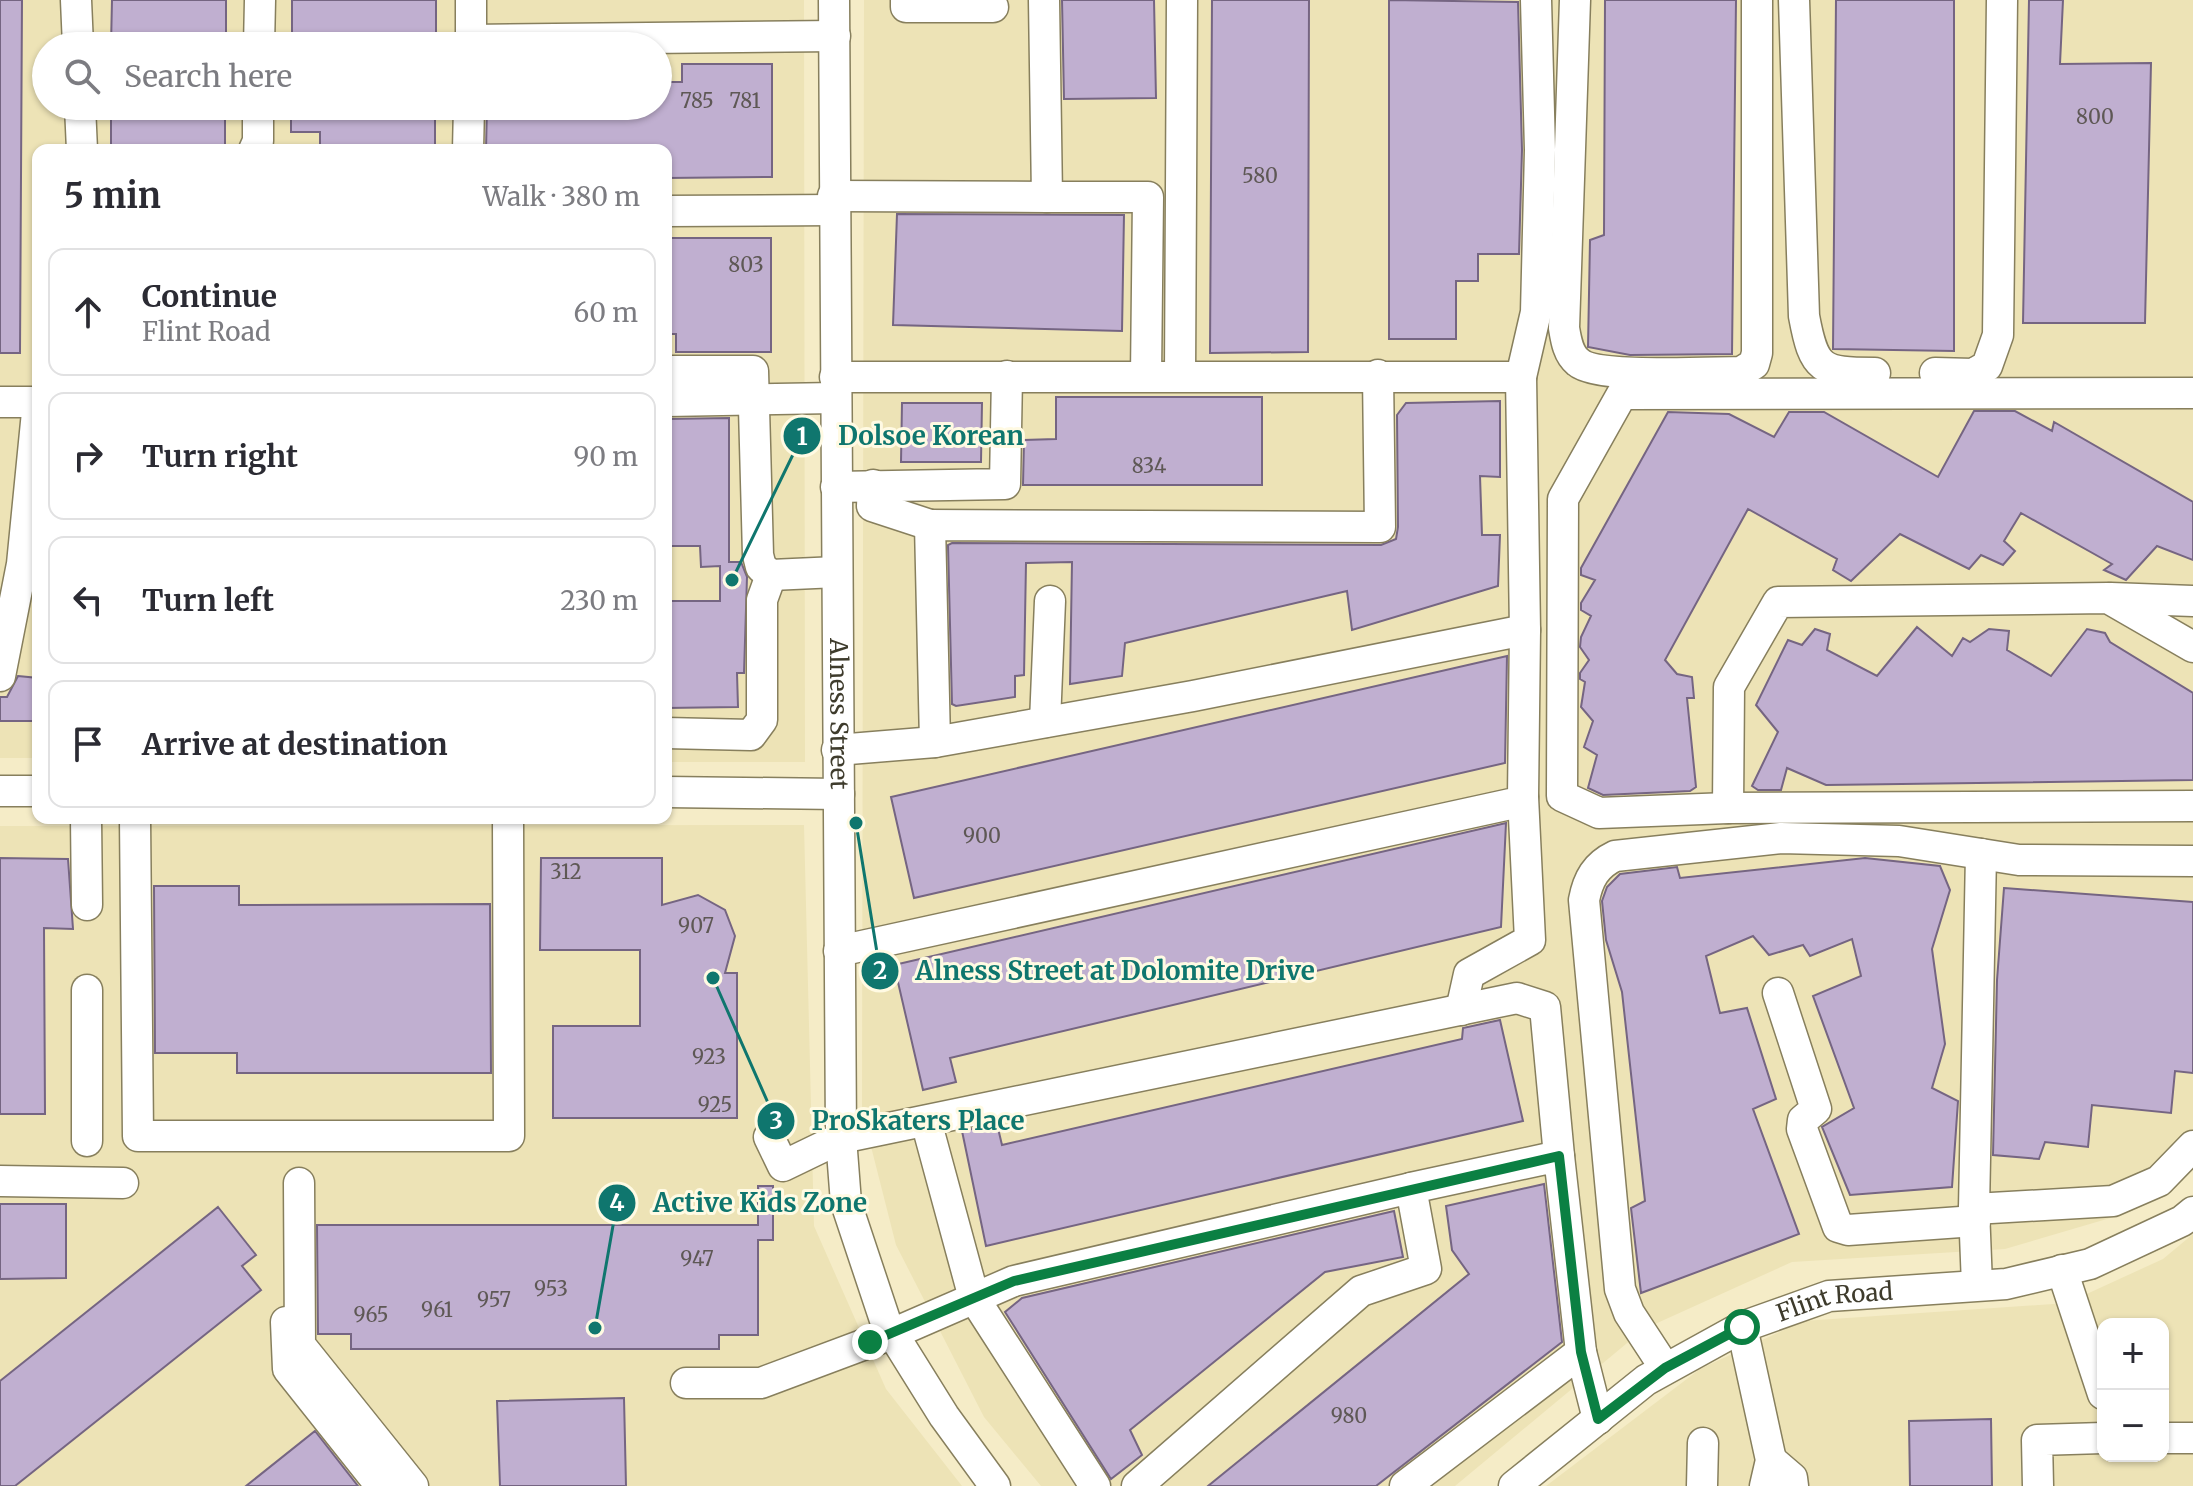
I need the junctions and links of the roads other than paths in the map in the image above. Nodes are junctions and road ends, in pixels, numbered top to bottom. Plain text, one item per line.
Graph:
1 (76, 0) edge
2 (260, 0) edge
3 (471, 0) edge
4 (834, 0) edge
5 (906, 0) edge
6 (1044, 0) edge
7 (1182, 0) edge
8 (1536, 0) edge
9 (1575, 0) edge
10 (1757, 0) edge
11 (1794, 0) edge
12 (2002, 0) edge
13 (993, 7) dead end
14 (77, 32) edge
15 (259, 32) edge
16 (471, 32) edge
17 (835, 36) junction
18 (672, 39) edge
19 (81, 120) edge
20 (258, 120) edge
21 (469, 120) edge
22 (82, 144) edge
23 (257, 144) edge
24 (468, 144) edge
25 (1047, 197) junction
26 (834, 203) junction
27 (672, 211) edge
28 (672, 371) edge
29 (1378, 375) junction
30 (1007, 376) junction
31 (1146, 376) junction
32 (1180, 376) junction
33 (1521, 377) junction
34 (835, 388) junction
35 (2193, 393) edge
36 (754, 399) junction
37 (672, 401) edge
38 (0, 402) edge
39 (32, 402) edge
40 (32, 463) edge
41 (873, 485) junction
42 (836, 487) junction
43 (930, 525) junction
44 (837, 572) junction
45 (771, 575) junction
46 (2108, 598) junction
47 (1050, 601) dead end
48 (2193, 601) edge
49 (1525, 630) junction
50 (2193, 647) edge
51 (0, 676) edge
52 (1045, 722) junction
53 (672, 733) edge
54 (935, 742) junction
55 (837, 750) junction
56 (0, 791) edge
57 (32, 791) edge
58 (672, 792) edge
59 (839, 794) junction
60 (1523, 797) junction
61 (2193, 806) edge
62 (1728, 808) junction
63 (86, 824) edge
64 (135, 824) edge
65 (508, 824) edge
66 (1981, 854) junction
67 (2193, 861) edge
68 (87, 905) dead end
69 (839, 951) junction
70 (87, 990) dead end
71 (1778, 993) dead end
72 (1461, 1010) junction
73 (926, 1121) junction
74 (769, 1137) dead end
75 (841, 1138) junction
76 (87, 1141) dead end
77 (2193, 1146) edge
78 (1559, 1156) junction
79 (0, 1181) edge
80 (123, 1183) dead end
81 (1411, 1188) junction
82 (2193, 1212) edge
83 (1975, 1215) junction
84 (2062, 1270) junction
85 (1977, 1285) junction
86 (974, 1298) junction
87 (1742, 1327) junction
88 (892, 1334) junction
89 (1581, 1352) junction
90 (1665, 1368) junction
91 (686, 1383) dead end
92 (2102, 1390) edge
93 (1598, 1419) junction
94 (2097, 1438) edge
95 (2169, 1438) edge
96 (2193, 1438) edge
97 (1703, 1443) dead end
98 (1768, 1473) edge
99 (381, 1486) edge
100 (413, 1486) edge
101 (995, 1486) edge
102 (1095, 1486) edge
103 (1137, 1486) edge
104 (1405, 1486) edge
105 (1514, 1486) edge
106 (1702, 1486) edge
107 (1793, 1486) edge
108 (2038, 1486) edge

1 - 14 street
2 - 15 street
3 - 16 street
4 - 17 street, Alness Street
5 - 13 street
6 - 25 street
7 - 32 street
8 - 33 street
9 - 10 street
11 - 12 street
17 - 18 street
17 - 26 street, Alness Street
19 - 22 street
20 - 23 street
21 - 24 street
25 - 26 street
25 - 31 street
26 - 27 street
26 - 34 street, Alness Street
28 - 36 street
29 - 32 street
29 - 33 street
29 - 43 street
30 - 31 street
30 - 34 street
30 - 41 street
31 - 32 street
33 - 49 street
34 - 36 street
34 - 42 street, Alness Street
35 - 62 street
36 - 37 street
36 - 45 street
38 - 39 street
40 - 51 street
41 - 42 street
41 - 43 street
42 - 44 street, Alness Street
43 - 54 street
44 - 45 street
44 - 55 street, Alness Street
45 - 53 street
46 - 48 street
46 - 50 street
46 - 62 street
47 - 52 street
49 - 52 street
49 - 60 street
52 - 54 street
54 - 55 street
55 - 59 street, Alness Street
56 - 57 street
58 - 59 street
59 - 69 street, Alness Street
60 - 69 street
60 - 72 street
61 - 62 street
63 - 68 street
64 - 65 street
66 - 67 street
66 - 83 street
66 - 90 street
69 - 75 street, Alness Street
70 - 76 street
71 - 83 street
72 - 73 street
72 - 78 street
73 - 75 street
73 - 86 street
74 - 75 street
75 - 88 street, Alness Street
77 - 83 street
78 - 81 street
78 - 89 street
79 - 80 street
81 - 86 street
81 - 103 street
82 - 84 street, Flint Road
83 - 85 street
84 - 85 street, Flint Road
84 - 92 street
85 - 87 street, Flint Road
86 - 88 street
86 - 102 street
87 - 90 street, Flint Road
87 - 98 street
88 - 91 street
88 - 101 street, Alness Street
89 - 93 street
89 - 104 street
90 - 93 street, Flint Road
93 - 105 street, Flint Road
94 - 108 street
95 - 96 street
97 - 106 street
98 - 107 street
99 - 100 street

